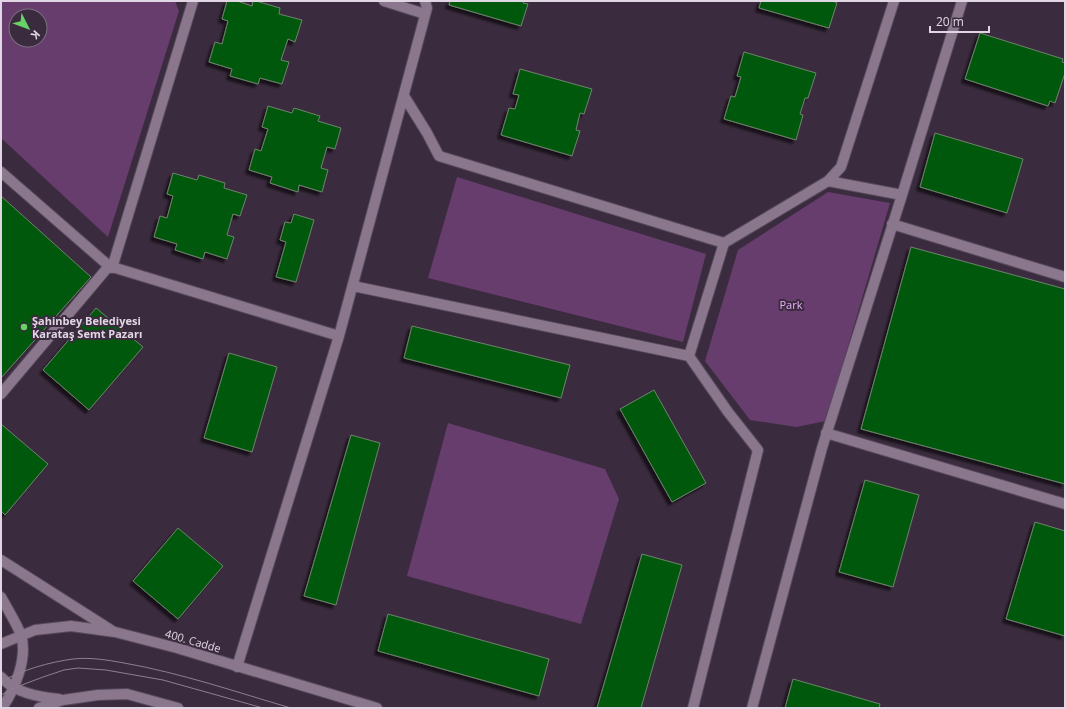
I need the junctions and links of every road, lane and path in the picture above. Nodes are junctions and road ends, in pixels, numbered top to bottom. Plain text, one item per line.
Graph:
1 (194, 1) edge
2 (384, 1) edge
3 (894, 1) edge
4 (962, 1) edge
5 (428, 6) edge
6 (404, 96) junction
7 (1, 172) edge
8 (828, 181) junction
9 (902, 195) junction
10 (892, 224) junction
11 (724, 243) junction
12 (111, 267) junction
13 (1065, 277) edge
14 (353, 286) junction
15 (339, 336) junction
16 (689, 356) junction
17 (1, 394) edge
18 (826, 434) junction
19 (1065, 504) edge
20 (1, 560) edge
21 (1, 597) edge
22 (115, 632) junction
23 (21, 636) junction
24 (1, 644) edge
25 (237, 667) junction
26 (1, 677) edge
27 (14, 688) junction
28 (63, 700) junction
29 (2, 708) edge
30 (39, 708) edge
31 (178, 708) edge
32 (377, 708) edge
33 (693, 708) edge
34 (752, 708) edge

1 - 12 street
2 - 5 street
3 - 8 street
4 - 9 street
5 - 6 street
6 - 11 street
6 - 14 street
7 - 12 street
8 - 9 street
8 - 11 street
9 - 10 street
10 - 13 street
10 - 18 street
11 - 16 street
12 - 15 street
12 - 17 street
14 - 15 street
14 - 16 street
15 - 25 street
16 - 33 street
18 - 19 street
18 - 34 street
20 - 22 street
21 - 23 street
22 - 23 street, 400. Cadde
22 - 25 street, 400. Cadde
23 - 24 street, 400. Cadde
23 - 27 street
25 - 32 street, 400. Cadde
26 - 27 street
27 - 28 street
27 - 29 street
28 - 30 street
28 - 31 street

